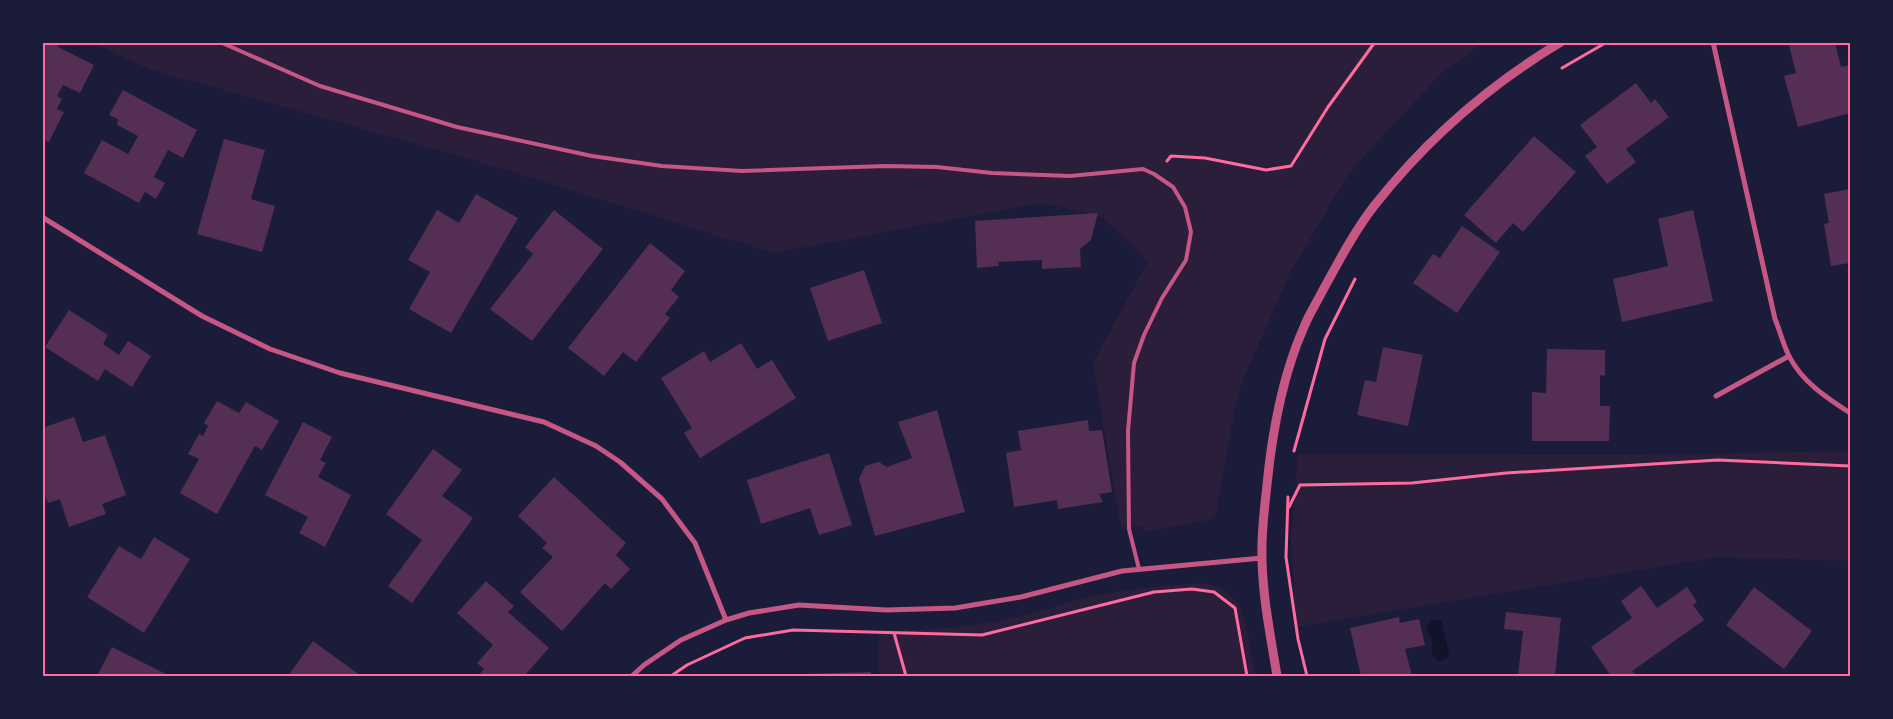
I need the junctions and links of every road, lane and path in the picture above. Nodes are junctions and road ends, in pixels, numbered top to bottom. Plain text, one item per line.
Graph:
1 (220, 42) edge
2 (1375, 42) edge
3 (1561, 42) edge
4 (1607, 42) edge
5 (1714, 42) edge
6 (1557, 71) dead end
7 (1154, 174) junction
8 (42, 217) edge
9 (1356, 277) dead end
10 (1789, 356) junction
11 (1716, 396) dead end
12 (1850, 413) edge
13 (1292, 458) dead end
14 (1850, 466) edge
15 (1288, 492) dead end
16 (1288, 508) junction
17 (1284, 517) dead end
18 (1262, 558) junction
19 (1139, 569) junction
20 (726, 620) junction
21 (894, 633) junction
22 (632, 676) edge
23 (671, 676) edge
24 (906, 676) edge
25 (1247, 676) edge
26 (1277, 676) edge
27 (1307, 676) edge

1 - 7 lane
2 - 7 path
3 - 18 street
4 - 6 path
5 - 10 street
7 - 19 lane
8 - 20 street
9 - 13 path
10 - 11 street
10 - 12 street
14 - 16 path
15 - 16 path
16 - 17 path
16 - 27 path
18 - 19 street
18 - 26 street
19 - 20 street
20 - 22 street
21 - 23 path
21 - 24 path
21 - 25 path

